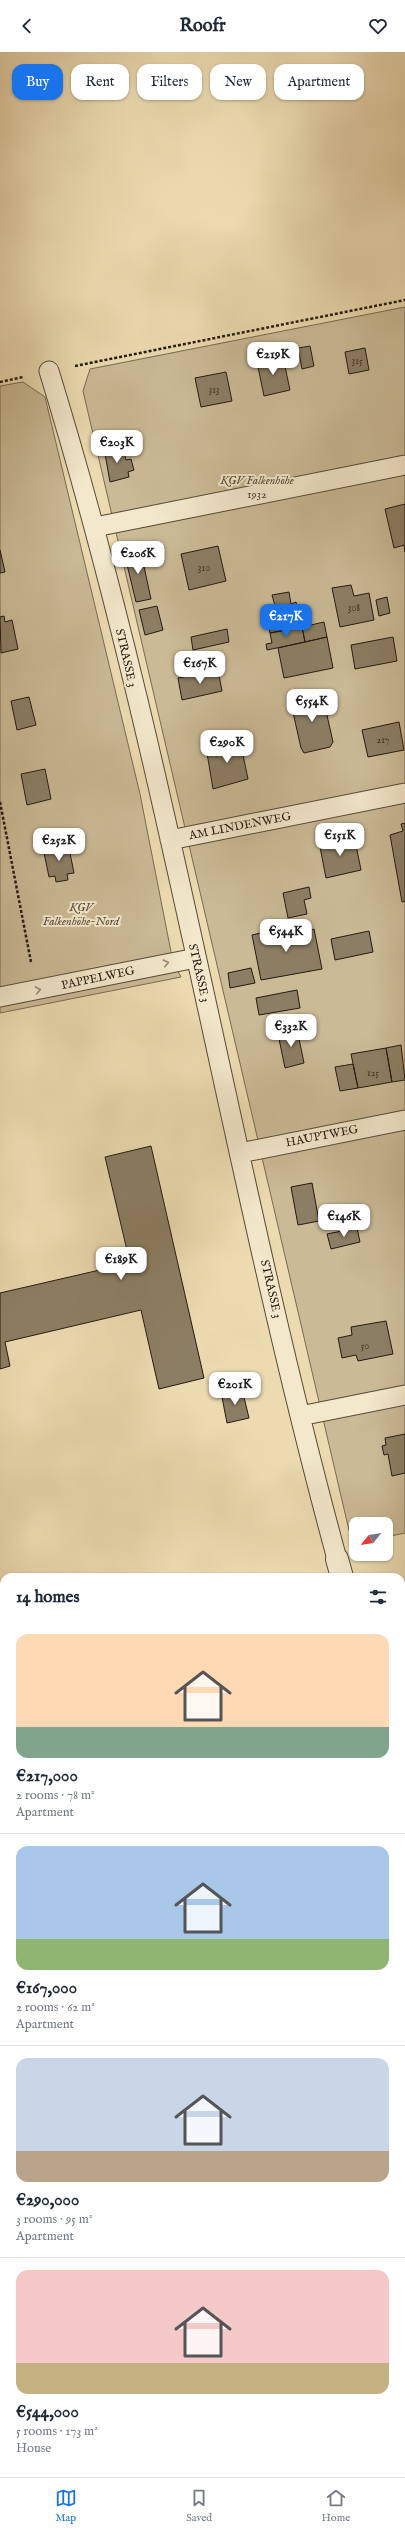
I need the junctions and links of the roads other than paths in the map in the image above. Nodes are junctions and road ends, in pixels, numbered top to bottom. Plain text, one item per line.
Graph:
1 (49, 371) road end
2 (405, 466) edge
3 (95, 528) junction
4 (405, 793) edge
5 (170, 840) junction
6 (196, 958) junction
7 (0, 997) edge
8 (405, 1120) edge
9 (240, 1153) junction
10 (405, 1395) edge
11 (300, 1416) junction
12 (339, 1568) edge

1 - 3 lane, STRASSE 3
2 - 3 lane
3 - 5 lane, STRASSE 3
4 - 5 lane, AM LINDENWEG
5 - 6 lane, STRASSE 3
7 -> 6 lane, PAPPELWEG
6 - 9 lane, STRASSE 3
8 - 9 lane, HAUPTWEG
9 - 11 lane, STRASSE 3
10 - 11 lane
11 - 12 lane, STRASSE 3

